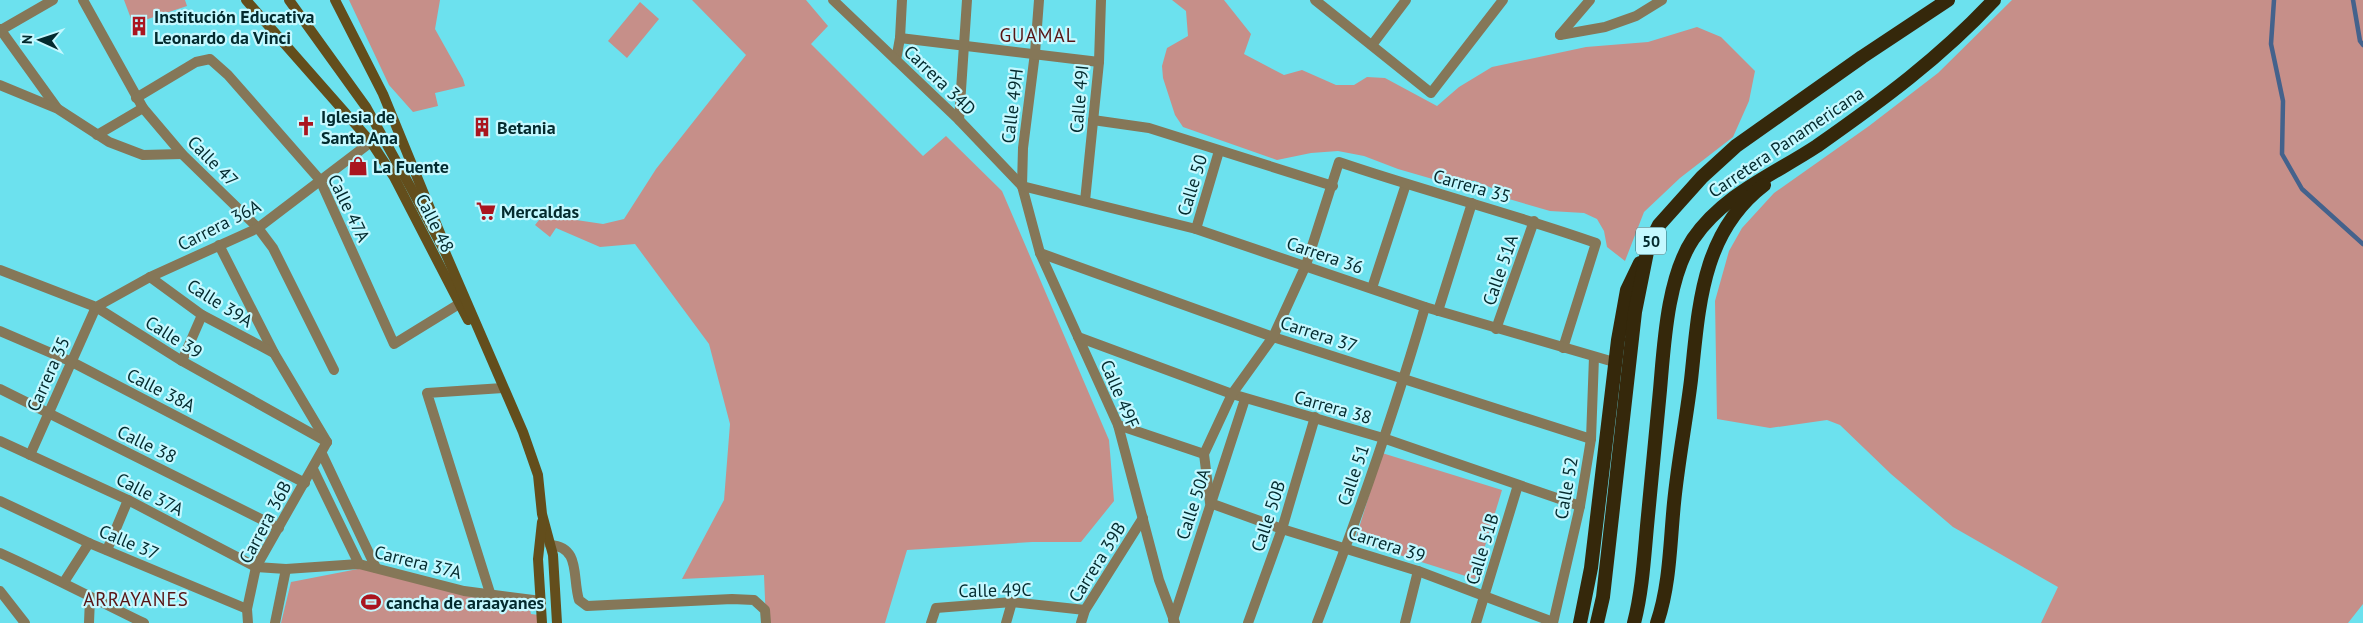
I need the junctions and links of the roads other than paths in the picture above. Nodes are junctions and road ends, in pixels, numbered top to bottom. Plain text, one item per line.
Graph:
1 (53, 0) edge
2 (83, 0) edge
3 (246, 0) edge
4 (289, 0) edge
5 (335, 0) edge
6 (833, 0) edge
7 (902, 0) edge
8 (967, 0) edge
9 (1039, 0) edge
10 (1101, 0) edge
11 (1406, 0) edge
12 (1503, 0) edge
13 (1590, 0) edge
14 (1662, 0) edge
15 (1948, 0) edge
16 (1994, 0) edge
17 (1318, 1) edge
18 (1, 29) edge
19 (900, 38) junction
20 (965, 45) junction
21 (1372, 45) junction
22 (1035, 53) junction
23 (896, 60) junction
24 (1099, 62) junction
25 (0, 85) edge
26 (136, 98) junction
27 (143, 108) junction
28 (58, 109) junction
29 (958, 120) junction
30 (1093, 120) junction
31 (379, 129) junction
32 (97, 135) junction
33 (371, 142) junction
34 (403, 142) junction
35 (388, 144) junction
36 (1814, 148) junction
37 (1219, 151) junction
38 (182, 154) junction
39 (320, 180) junction
40 (1406, 184) junction
41 (1022, 186) junction
42 (1333, 186) junction
43 (1085, 202) junction
44 (1472, 203) junction
45 (1534, 221) junction
46 (258, 228) junction
47 (1196, 229) junction
48 (219, 245) junction
49 (1648, 247) junction
50 (445, 252) junction
51 (1040, 253) junction
52 (1306, 265) junction
53 (0, 270) edge
54 (150, 277) junction
55 (1372, 288) junction
56 (459, 304) junction
57 (96, 306) junction
58 (1425, 307) junction
59 (1438, 311) junction
60 (202, 315) junction
61 (1496, 329) junction
62 (0, 331) edge
63 (1078, 337) junction
64 (1273, 337) junction
65 (1564, 348) junction
66 (274, 354) junction
67 (488, 354) junction
68 (1594, 357) junction
69 (182, 361) junction
70 (72, 362) junction
71 (1614, 362) junction
72 (334, 370) dead end
73 (1404, 378) junction
74 (503, 388) junction
75 (0, 389) edge
76 (1232, 394) junction
77 (1245, 399) junction
78 (49, 414) junction
79 (1315, 417) junction
80 (1118, 425) junction
81 (1383, 438) junction
82 (1591, 439) junction
83 (0, 441) edge
84 (327, 442) junction
85 (322, 454) junction
86 (1204, 454) junction
87 (30, 455) junction
88 (313, 469) junction
89 (304, 483) junction
90 (1518, 485) junction
91 (128, 500) junction
92 (0, 501) edge
93 (1210, 503) junction
94 (1580, 506) junction
95 (542, 514) junction
96 (1143, 518) junction
97 (279, 528) junction
98 (1282, 529) junction
99 (89, 543) junction
100 (550, 545) junction
101 (1346, 548) junction
102 (107, 550) junction
103 (0, 553) edge
104 (359, 564) junction
105 (256, 567) junction
106 (376, 568) junction
107 (286, 569) junction
108 (1418, 571) junction
109 (64, 582) junction
110 (0, 591) edge
111 (491, 596) junction
112 (1484, 597) junction
113 (90, 598) junction
114 (541, 601) junction
115 (1012, 602) junction
116 (247, 609) junction
117 (1085, 610) junction
118 (1174, 622) edge
119 (1553, 622) edge
120 (24, 623) edge
121 (89, 623) edge
122 (144, 623) edge
123 (248, 623) edge
124 (275, 623) edge
125 (542, 623) edge
126 (557, 623) edge
127 (766, 623) edge
128 (931, 623) edge
129 (1006, 623) edge
130 (1080, 623) edge
131 (1248, 623) edge
132 (1317, 623) edge
133 (1405, 623) edge
134 (1476, 623) edge
135 (1580, 623) edge
136 (1597, 623) edge
137 (1634, 623) edge
138 (1657, 623) edge

1 - 18 street
2 - 26 street, Calle 47
3 - 33 main road, Calle 48
4 - 31 main road, Calle 48
5 - 34 main road, Calle 48
6 - 23 street, Carrera 34D
7 - 19 street
8 - 20 street
9 - 22 street, Calle 49H
10 - 24 street, Calle 49I
11 - 21 street
12 - 21 street
13 - 14 street
15 - 49 highway, Carretera Panamericana / 50
16 - 36 highway, Carretera Panamericana / 50
17 - 21 street
18 - 28 street
19 - 20 street, Carrera 34D
19 - 23 street
20 - 22 street, Carrera 34D
20 - 29 street
22 - 24 street, Carrera 34D
22 - 41 street, Calle 49H
23 - 29 street, Carrera 34D
24 - 30 street, Calle 49I
25 - 28 street
26 - 27 street, Calle 47
26 - 39 street, Calle 47A
27 - 32 street
27 - 38 street, Calle 47
28 - 32 street
29 - 41 street, Carrera 34D
30 - 37 street
30 - 43 street, Calle 49I
31 - 34 main road
31 - 35 main road, Calle 48
32 - 38 street
33 - 39 street, Carrera 36A
33 - 56 main road, Calle 48
34 - 35 main road
34 - 50 main road, Calle 48
35 - 50 main road, Calle 48
36 - 137 highway, Carretera Panamericana / 50
36 - 138 highway
37 - 42 street
37 - 47 street, Calle 50
38 - 46 street, Calle 47
39 - 46 street, Carrera 36A
39 - 56 street, Calle 47A
40 - 42 street, Carrera 35
40 - 44 street, Carrera 35
40 - 55 street
41 - 43 street, Carrera 36
41 - 51 street, Calle 49F
42 - 52 street
43 - 47 street, Carrera 36
44 - 45 street, Carrera 35
44 - 59 street
45 - 61 street, Calle 51A
45 - 65 street, Carrera 35
46 - 48 street, Carrera 36A
46 - 72 street, Calle 47
47 - 52 street, Carrera 36
48 - 54 street, Carrera 36A
48 - 66 street
49 - 71 highway
49 - 136 highway, Carretera Panamericana / 50
50 - 67 main road, Calle 48
51 - 63 street, Calle 49F
51 - 64 street, Carrera 37
52 - 55 street, Carrera 36
52 - 64 street
53 - 57 street, Calle 39
54 - 57 street, Carrera 36A
54 - 60 street, Calle 39A
55 - 58 street, Carrera 36
56 - 67 main road, Calle 48
57 - 69 street, Calle 39
57 - 70 street, Carrera 35
58 - 59 street, Carrera 36
58 - 73 street, Calle 51
59 - 61 street, Carrera 36
60 - 66 street, Calle 39A
60 - 69 street
61 - 65 street, Carrera 36
62 - 70 street, Calle 38A
63 - 76 street, Carrera 38
63 - 80 street, Calle 49F
64 - 73 street, Carrera 37
64 - 76 street
65 - 68 street, Carrera 36
66 - 84 street
67 - 74 main road, Calle 48
68 - 71 street, Carrera 36
68 - 82 street, Calle 52
69 - 84 street, Calle 39
70 - 78 street, Carrera 35
70 - 89 street, Calle 38A
71 - 135 highway
73 - 81 street, Calle 51
73 - 82 street, Carrera 37
74 - 95 main road, Calle 48
74 - 111 street
75 - 78 street, Calle 38
76 - 77 street, Carrera 38
76 - 86 street
77 - 79 street, Carrera 38
77 - 93 street, Calle 50A
78 - 87 street, Carrera 35
78 - 97 street, Calle 38
79 - 81 street, Carrera 38
79 - 98 street, Calle 50B
80 - 86 street
80 - 96 street, Calle 49F
81 - 90 street, Carrera 38
81 - 101 street, Calle 51
82 - 94 street, Calle 52
83 - 87 street, Calle 37A
84 - 85 street, Carrera 36B
85 - 88 street, Carrera 36B
85 - 106 street
86 - 93 street
87 - 91 street, Calle 37A
88 - 89 street, Carrera 36B
88 - 104 street
89 - 97 street, Carrera 36B
90 - 94 street, Carrera 38
90 - 112 street, Calle 51B
91 - 102 street
91 - 105 street, Calle 37A
92 - 99 street, Calle 37
93 - 98 street, Carrera 39
93 - 118 street, Calle 50A
94 - 119 street, Calle 52
95 - 100 main road, Calle 48
95 - 114 main road, Calle 48
96 - 117 street, Carrera 39B
96 - 118 street, Calle 49F
97 - 105 street, Carrera 36B
98 - 101 street, Carrera 39
98 - 131 street, Calle 50B
99 - 102 street, Calle 37
99 - 109 street
100 - 126 main road, Calle 48
100 - 127 street
101 - 108 street, Carrera 39
101 - 132 street, Calle 51
102 - 116 street, Calle 37
103 - 109 street
104 - 106 street, Carrera 37A
104 - 107 street, Carrera 37A
105 - 107 street, Calle 37A
105 - 116 street, Carrera 36B
106 - 111 street, Carrera 37A
107 - 124 street
108 - 112 street, Carrera 39
108 - 133 street
109 - 113 street
110 - 120 street
111 - 114 street, Carrera 37A
112 - 119 street, Carrera 39
112 - 134 street, Calle 51B
113 - 121 street
113 - 122 street
114 - 125 main road, Calle 48
115 - 117 street, Calle 49C
115 - 128 street, Calle 49C
115 - 129 street
116 - 123 street, Carrera 36B
117 - 130 street, Carrera 39B

